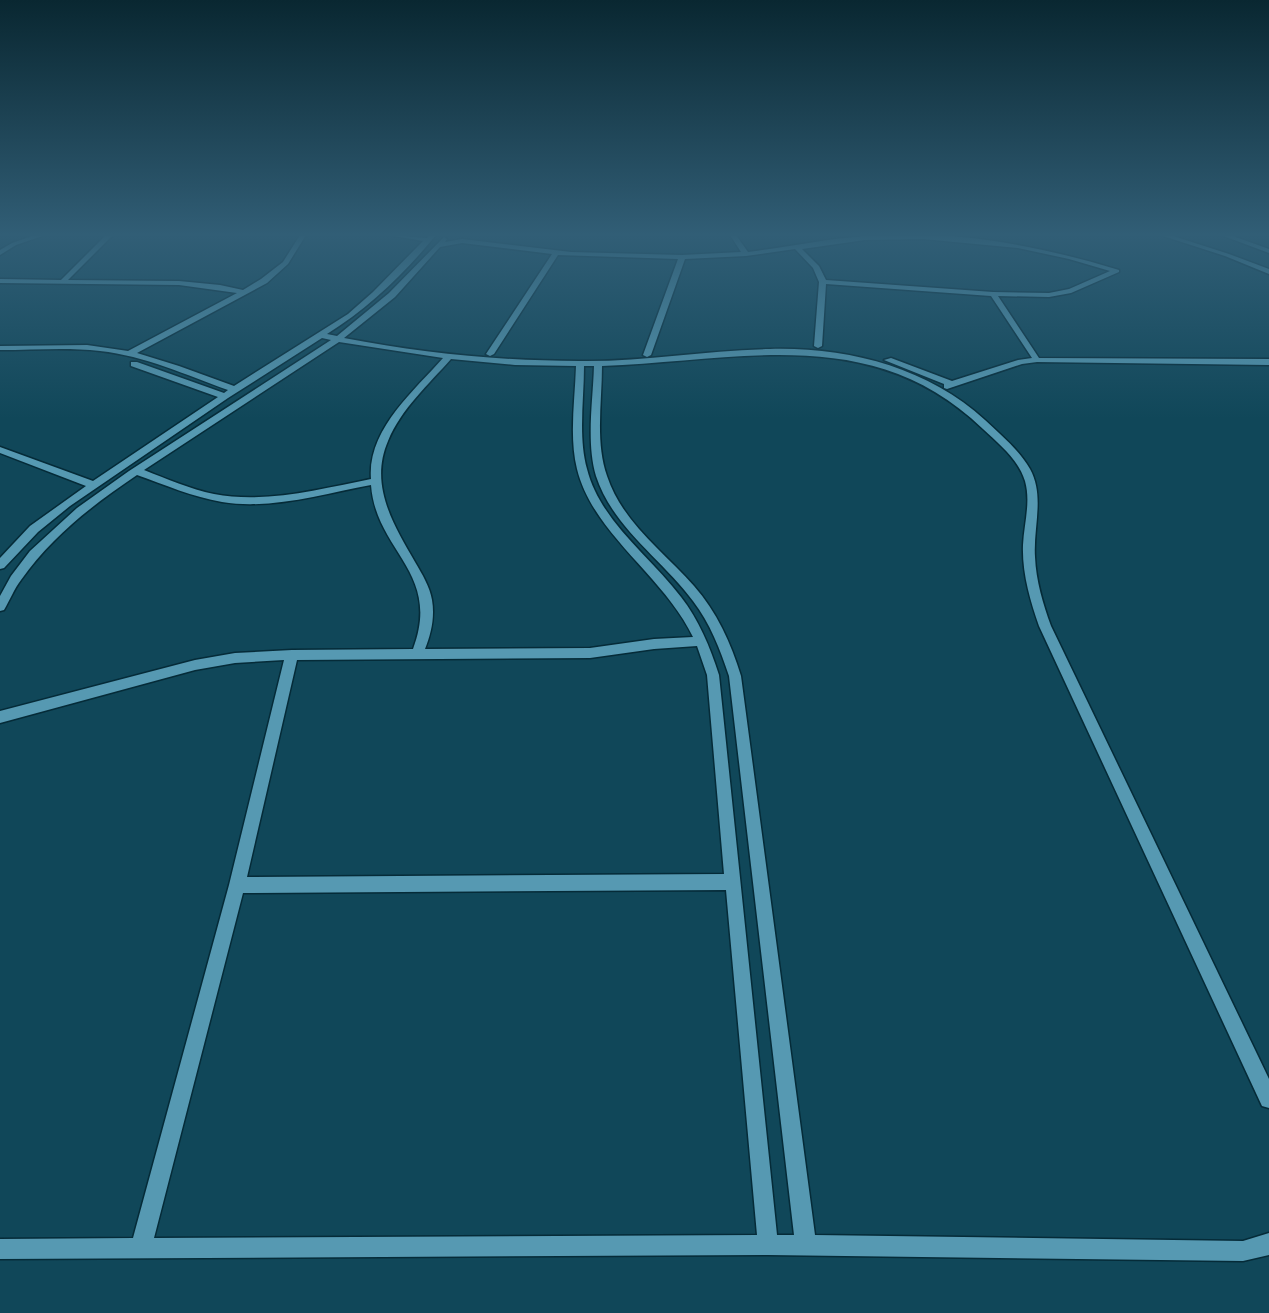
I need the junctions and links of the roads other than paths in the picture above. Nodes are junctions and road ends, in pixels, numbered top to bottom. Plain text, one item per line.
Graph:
1 (236, 296) edge
2 (373, 296) edge
3 (390, 296) edge
4 (528, 296) edge
5 (668, 296) edge
6 (822, 296) edge
7 (995, 296) edge
8 (323, 336) junction
9 (341, 336) junction
10 (818, 346) junction
11 (0, 348) edge
12 (0, 353) edge
13 (129, 354) junction
14 (490, 354) junction
15 (647, 355) junction
16 (448, 356) junction
17 (1037, 360) junction
18 (1269, 362) edge
19 (580, 364) junction
20 (598, 364) junction
21 (954, 385) junction
22 (935, 387) junction
23 (236, 390) junction
24 (225, 396) junction
25 (0, 450) edge
26 (137, 471) junction
27 (375, 481) junction
28 (94, 485) junction
29 (0, 565) edge
30 (0, 607) edge
31 (701, 641) junction
32 (292, 655) junction
33 (417, 655) junction
34 (0, 717) edge
35 (734, 882) junction
36 (237, 885) junction
37 (1269, 1099) edge
38 (1269, 1243) edge
39 (768, 1245) junction
40 (806, 1246) junction
41 (141, 1248) junction
42 (0, 1249) edge

1 - 13 street
2 - 8 street
3 - 9 street
4 - 14 street
5 - 15 street
6 - 10 street
7 - 17 street
8 - 9 street
8 - 23 street
9 - 14 street
9 - 16 street
9 - 26 street
10 - 15 street
10 - 21 street
11 - 13 street
12 - 24 street
13 - 23 street
14 - 15 street
16 - 19 street
16 - 27 street
17 - 18 street
17 - 21 street
19 - 20 street
19 - 31 street
20 - 22 street
20 - 40 street
21 - 22 street
22 - 37 street
23 - 24 street
24 - 28 street
25 - 28 street
26 - 27 street
26 - 30 street
27 - 33 street
28 - 29 street
31 - 33 street
31 - 35 street
32 - 33 street
32 - 34 street
32 - 36 street
35 - 36 street
35 - 39 street
36 - 41 street
38 - 40 street
39 - 40 street
39 - 41 street
41 - 42 street

